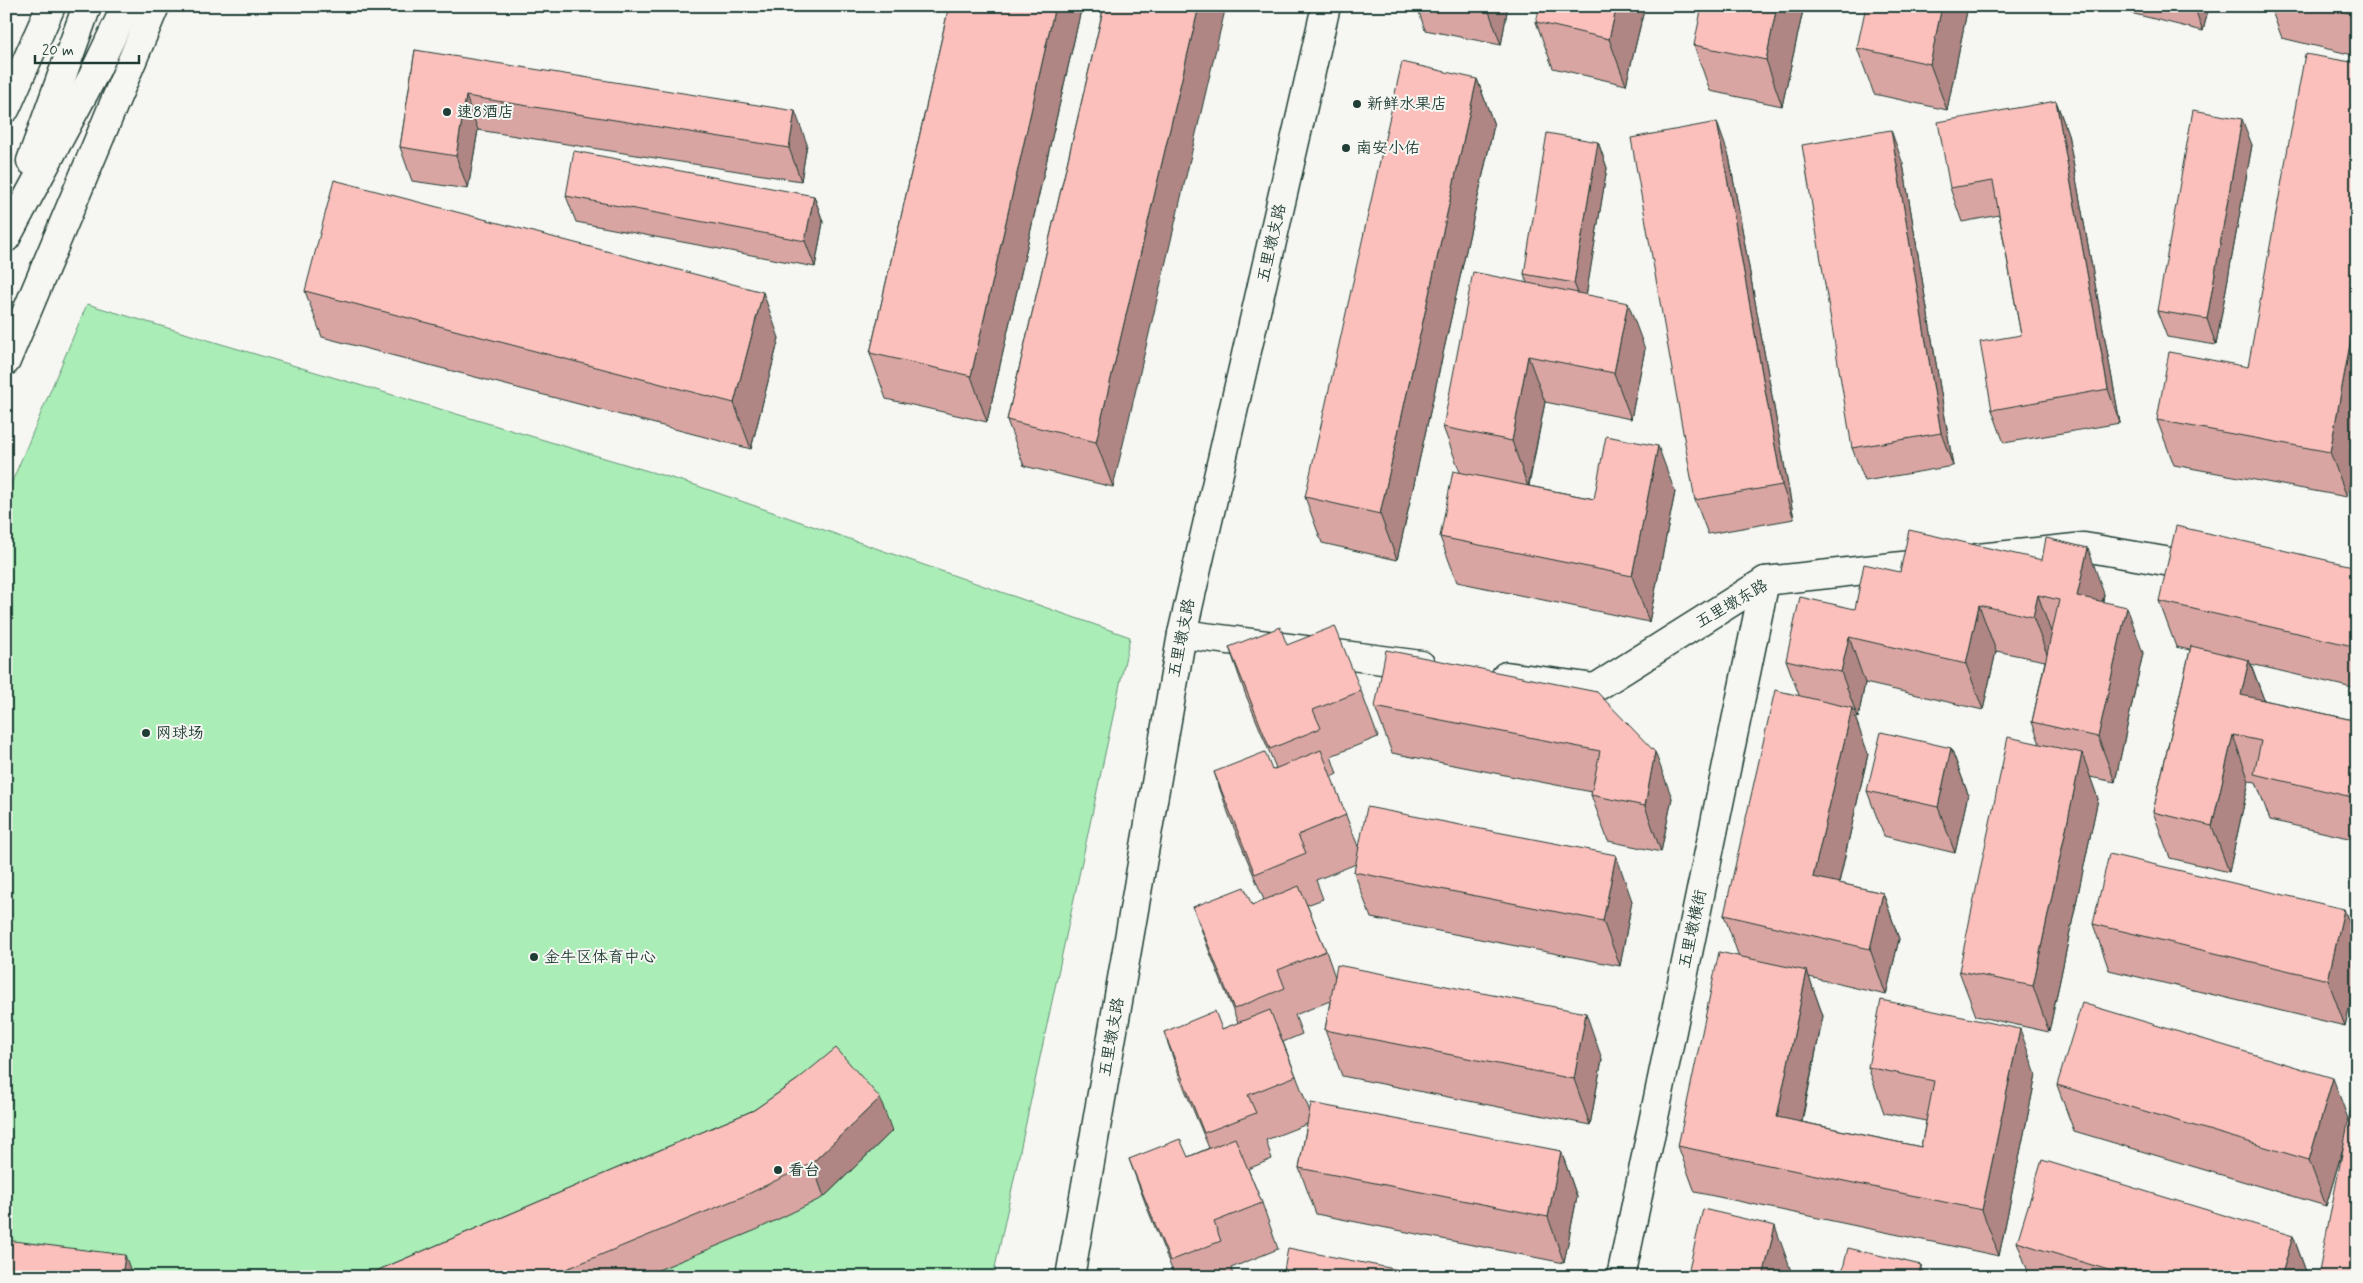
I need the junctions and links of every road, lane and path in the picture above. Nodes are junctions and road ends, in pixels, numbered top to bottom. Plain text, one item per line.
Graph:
1 (51, 6) edge
2 (87, 6) edge
3 (126, 6) edge
4 (155, 6) edge
5 (1326, 6) edge
6 (7, 107) edge
7 (6, 231) edge
8 (6, 238) edge
9 (6, 360) edge
10 (2230, 573) edge
11 (1765, 581) junction
12 (1182, 634) junction
13 (1447, 669) edge
14 (1477, 672) edge
15 (1070, 1277) edge
16 (1621, 1277) edge

1 - 6 main road
2 - 7 main road
3 - 8 main road
4 - 9 main road
5 - 12 main road, 五里墩支路
10 - 11 main road, 五里墩东路
11 - 14 main road, 五里墩东路
11 - 16 main road, 五里墩横街
12 - 13 main road
12 - 15 main road, 五里墩支路

